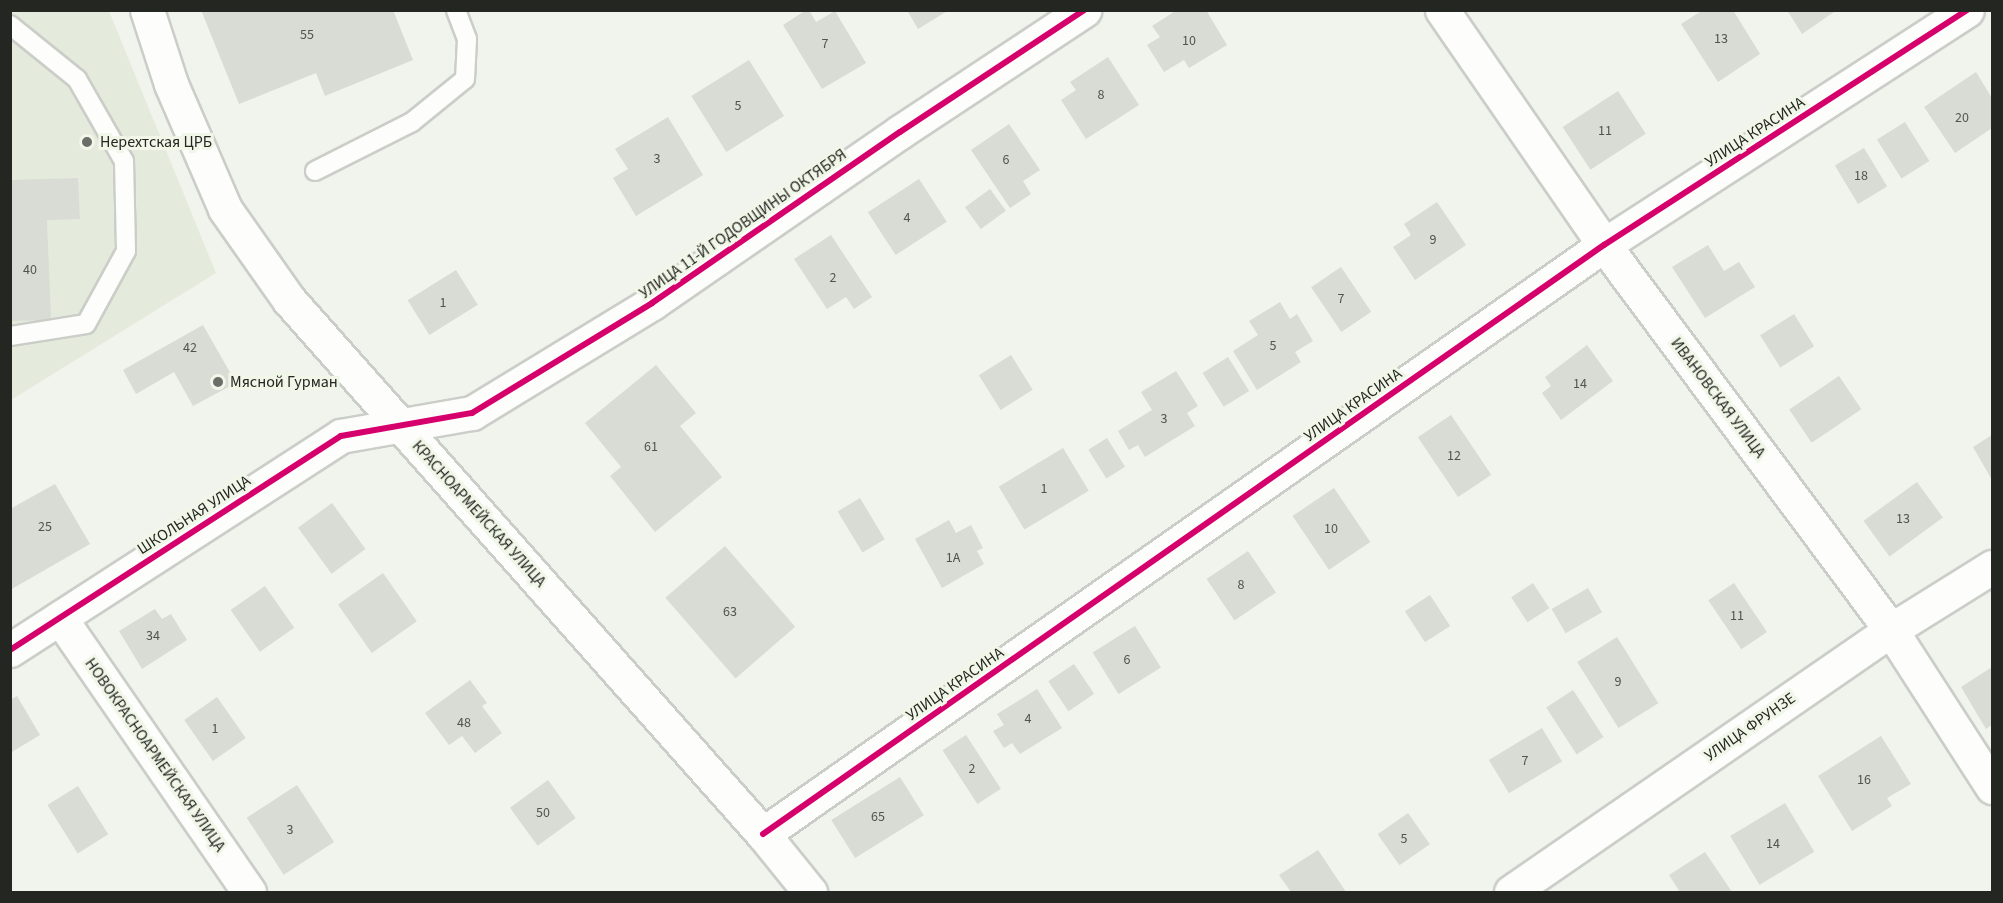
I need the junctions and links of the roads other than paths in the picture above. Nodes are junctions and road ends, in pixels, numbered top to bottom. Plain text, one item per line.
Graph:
1 (147, 10) edge
2 (456, 10) edge
3 (1084, 10) edge
4 (1442, 10) edge
5 (1967, 10) edge
6 (10, 25) edge
7 (315, 171) dead end
8 (1604, 245) junction
9 (10, 336) edge
10 (402, 427) junction
11 (1992, 567) edge
12 (60, 618) junction
13 (1891, 630) junction
14 (10, 650) edge
15 (1992, 787) edge
16 (763, 834) junction
17 (249, 892) edge
18 (810, 892) edge
19 (1511, 892) edge

1 - 10 street, КРАСНОАРМЕЙСКАЯ УЛИЦА
2 - 7 lane
3 - 10 street, УЛИЦА 11-Й ГОДОВЩИНЫ ОКТЯБРЯ
4 - 8 street, ИВАНОВСКАЯ УЛИЦА
5 - 8 street, УЛИЦА КРАСИНА
6 - 9 lane
8 - 13 street, ИВАНОВСКАЯ УЛИЦА
8 - 16 street, УЛИЦА КРАСИНА
10 - 12 street, ШКОЛЬНАЯ УЛИЦА
10 - 16 street, КРАСНОАРМЕЙСКАЯ УЛИЦА
11 - 13 street, УЛИЦА ФРУНЗЕ
12 - 14 street, ШКОЛЬНАЯ УЛИЦА
12 - 17 street, НОВОКРАСНОАРМЕЙСКАЯ УЛИЦА
13 - 15 street, ИВАНОВСКАЯ УЛИЦА
13 - 19 street, УЛИЦА ФРУНЗЕ
16 - 18 street, КРАСНОАРМЕЙСКАЯ УЛИЦА

